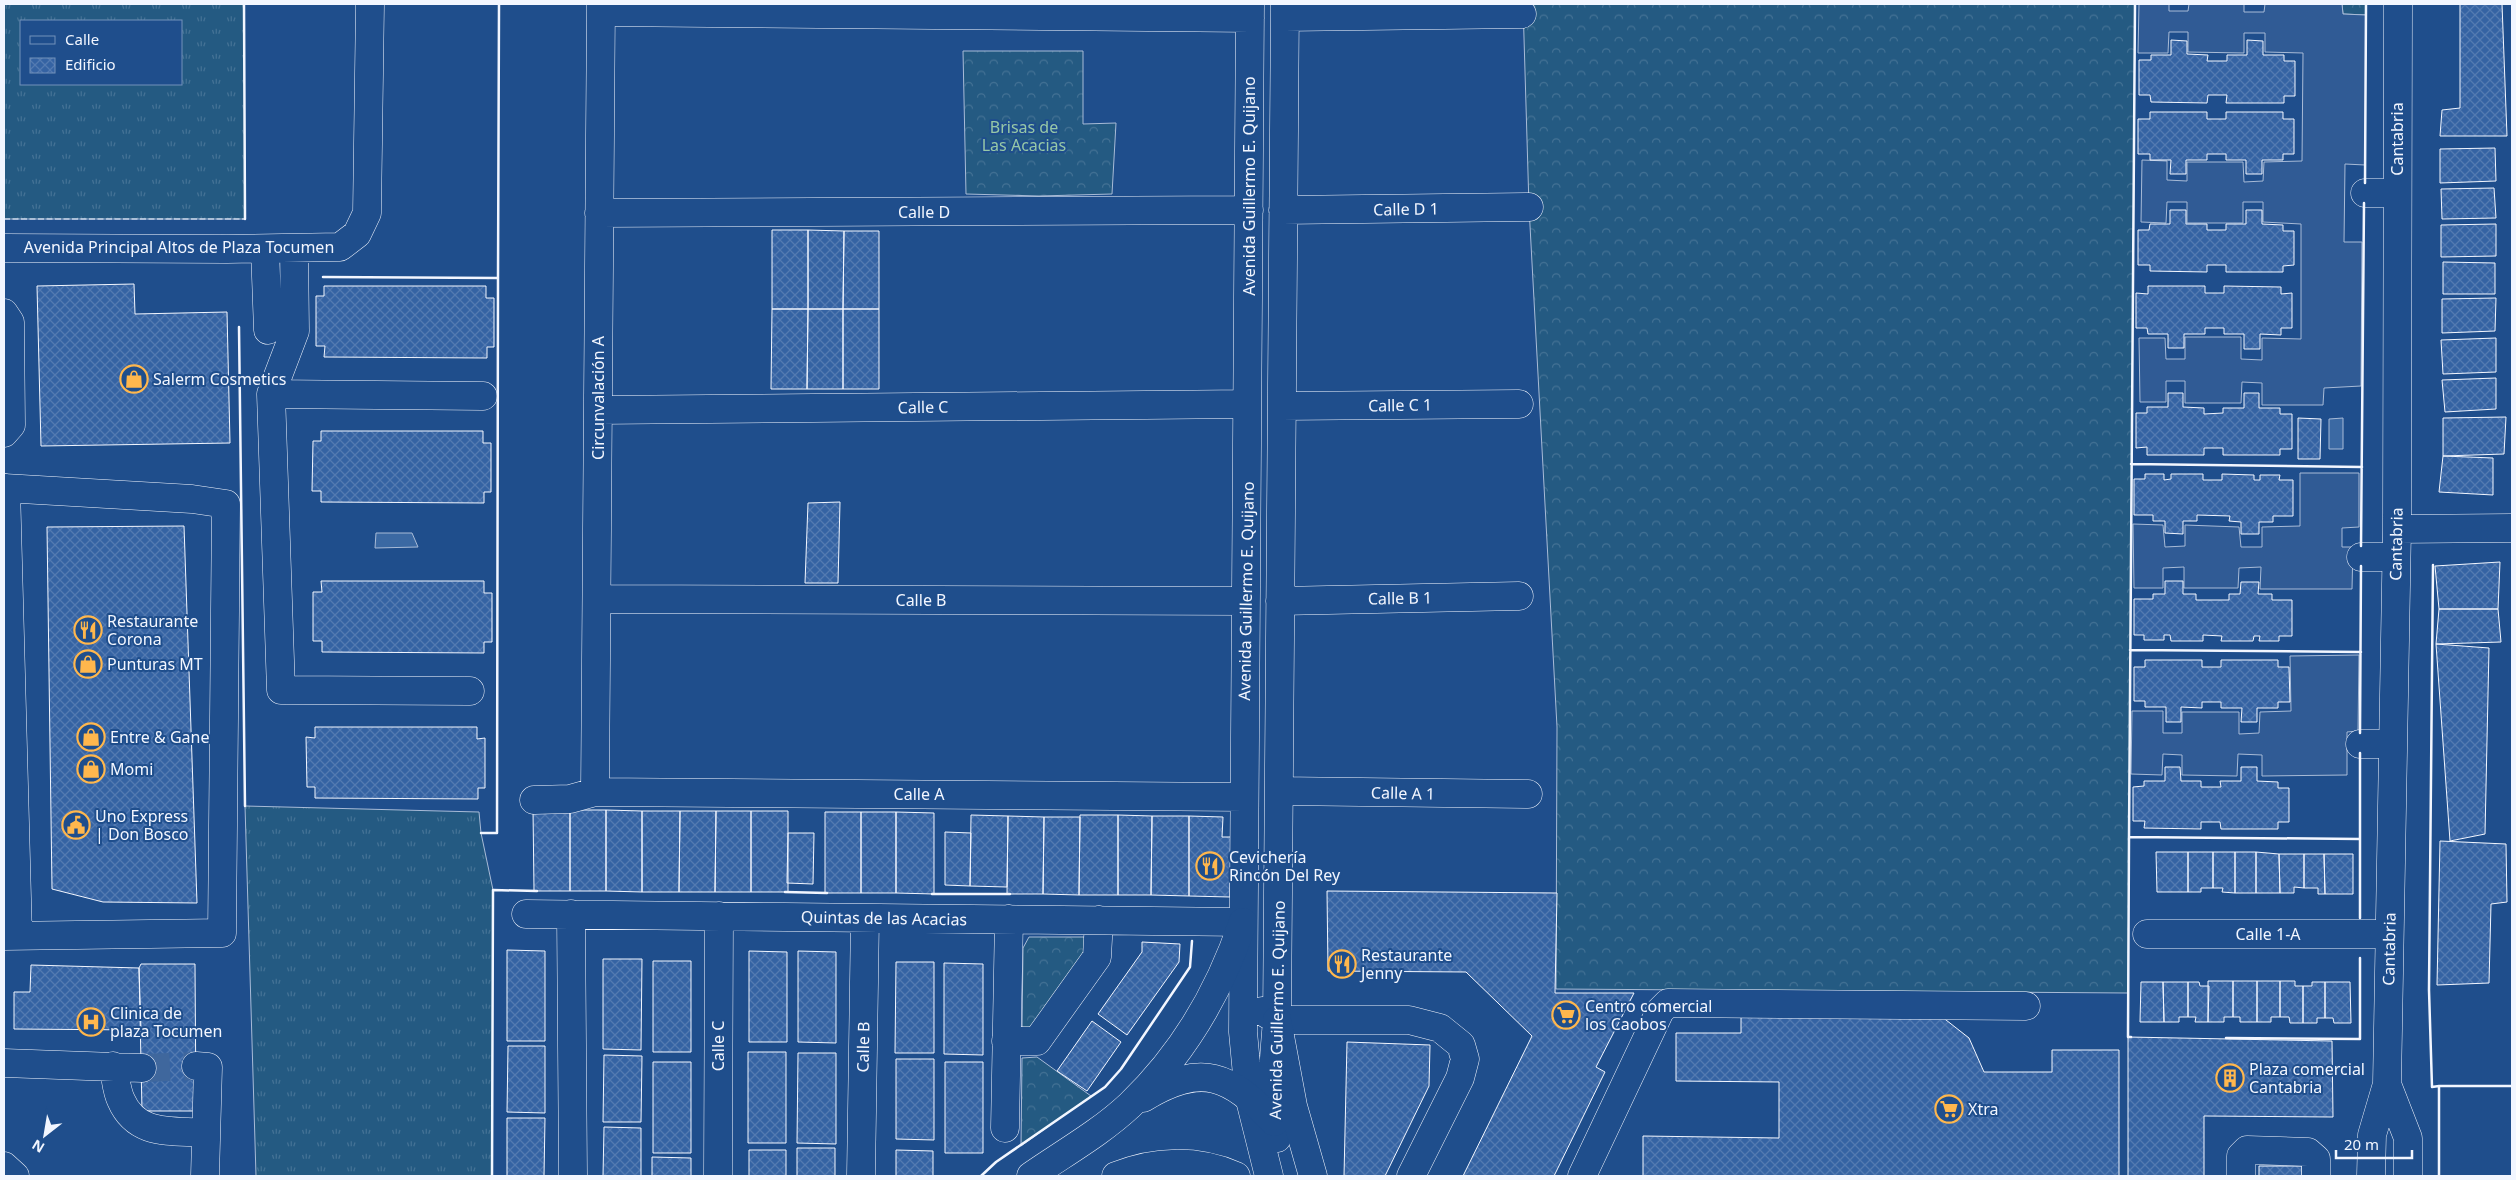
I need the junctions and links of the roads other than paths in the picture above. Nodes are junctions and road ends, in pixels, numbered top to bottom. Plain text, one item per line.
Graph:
1 (370, 4) edge
2 (2398, 4) edge
3 (601, 8) edge
4 (1285, 10) edge
5 (1250, 11) edge
6 (1522, 14) dead end
7 (2365, 192) dead end
8 (2397, 193) junction
9 (1529, 207) dead end
10 (1249, 210) junction
11 (1284, 210) junction
12 (599, 213) junction
13 (4, 248) edge
14 (294, 248) junction
15 (265, 249) junction
16 (4, 313) edge
17 (268, 330) dead end
18 (7, 383) edge
19 (271, 394) junction
20 (483, 396) dead end
21 (1247, 404) junction
22 (1519, 404) dead end
23 (1282, 406) junction
24 (598, 410) junction
25 (4, 433) edge
26 (5, 488) edge
27 (2512, 528) edge
28 (2397, 529) junction
29 (2361, 557) dead end
30 (2396, 557) junction
31 (1519, 596) dead end
32 (597, 599) junction
33 (1245, 601) junction
34 (1280, 601) junction
35 (1245, 637) junction
36 (1280, 638) junction
37 (470, 692) dead end
38 (2360, 744) dead end
39 (2393, 744) junction
40 (1279, 791) junction
41 (594, 792) junction
42 (1528, 794) dead end
43 (1244, 797) junction
44 (534, 800) dead end
45 (526, 914) dead end
46 (571, 914) junction
47 (719, 916) junction
48 (865, 918) junction
49 (1009, 919) junction
50 (1099, 920) junction
51 (1243, 922) junction
52 (2147, 934) dead end
53 (2389, 934) junction
54 (11, 936) edge
55 (1244, 967) junction
56 (2026, 1006) dead end
57 (1277, 1020) junction
58 (1006, 1041) junction
59 (4, 1063) edge
60 (113, 1066) junction
61 (196, 1066) dead end
62 (142, 1068) tunnel mouth
63 (2387, 1084) junction
64 (1248, 1096) junction
65 (1129, 1106) junction
66 (1274, 1122) junction
67 (1005, 1128) dead end
68 (206, 1133) junction
69 (4, 1166) edge
70 (15, 1176) edge
71 (205, 1176) edge
72 (573, 1176) edge
73 (718, 1176) edge
74 (862, 1176) edge
75 (1031, 1176) edge
76 (1116, 1176) edge
77 (1236, 1176) edge
78 (1269, 1176) edge
79 (1285, 1176) edge
80 (1313, 1176) edge
81 (1411, 1176) edge
82 (1582, 1176) edge
83 (2242, 1176) edge
84 (2316, 1176) edge
85 (2371, 1176) edge
86 (2408, 1176) edge

1 - 14 street, Avenida Principal Altos de Plaza Tocumen
2 - 8 street, Cantabria
3 - 5 street
3 - 12 street, Circunvalación A
4 - 6 street
4 - 11 street, Avenida Guillermo E. Quijano
5 - 10 street, Avenida Guillermo E. Quijano
7 - 8 street
8 - 28 street, Cantabria
9 - 11 street, Calle D 1
10 - 12 street, Calle D
10 - 21 street, Avenida Guillermo E. Quijano
11 - 23 street, Avenida Guillermo E. Quijano
12 - 24 street, Circunvalación A
13 - 15 street, Avenida Principal Altos de Plaza Tocumen
14 - 15 street, Avenida Principal Altos de Plaza Tocumen
14 - 19 street
15 - 17 street
16 - 18 street
18 - 25 street
19 - 20 street
19 - 37 street
21 - 24 street, Calle C
21 - 33 street, Avenida Guillermo E. Quijano
22 - 23 street, Calle C 1
23 - 34 street, Avenida Guillermo E. Quijano
24 - 32 street, Circunvalación A
26 - 54 street
26 - 54 street
27 - 28 street
28 - 30 street, Cantabria
29 - 30 street
30 - 39 street, Cantabria
31 - 34 street, Calle B 1
32 - 33 street, Calle B
32 - 41 street, Circunvalación A
33 - 35 street, Avenida Guillermo E. Quijano
34 - 36 street, Avenida Guillermo E. Quijano
35 - 36 street
35 - 43 street, Avenida Guillermo E. Quijano
36 - 40 street, Avenida Guillermo E. Quijano
38 - 39 street
39 - 53 street, Cantabria
40 - 42 street, Calle A 1
40 - 57 street, Avenida Guillermo E. Quijano
41 - 43 street, Calle A
41 - 44 street, Calle A
43 - 51 street, Avenida Guillermo E. Quijano
45 - 46 street, Quintas de las Acacias
46 - 47 street, Quintas de las Acacias
46 - 72 street
47 - 48 street, Quintas de las Acacias
47 - 73 street, Calle C
48 - 49 street, Quintas de las Acacias
48 - 74 street, Calle B
49 - 50 street, Quintas de las Acacias
49 - 58 street
50 - 51 street, Quintas de las Acacias
50 - 58 street
51 - 55 street, Avenida Guillermo E. Quijano
51 - 65 street
52 - 53 street, Calle 1-A
53 - 63 street, Cantabria
55 - 57 street
55 - 64 street, Avenida Guillermo E. Quijano
56 - 82 street
57 - 66 street, Avenida Guillermo E. Quijano
57 - 80 street
57 - 81 street
58 - 67 street
59 - 60 street
60 - 62 street
60 - 68 street
61 - 68 street
63 - 85 street, Cantabria
63 - 86 street, Cantabria
64 - 65 street
64 - 66 street
64 - 78 street, Avenida Guillermo E. Quijano
65 - 75 street
66 - 79 street, Avenida Guillermo E. Quijano
68 - 71 street
69 - 70 street
76 - 77 street
83 - 84 street

